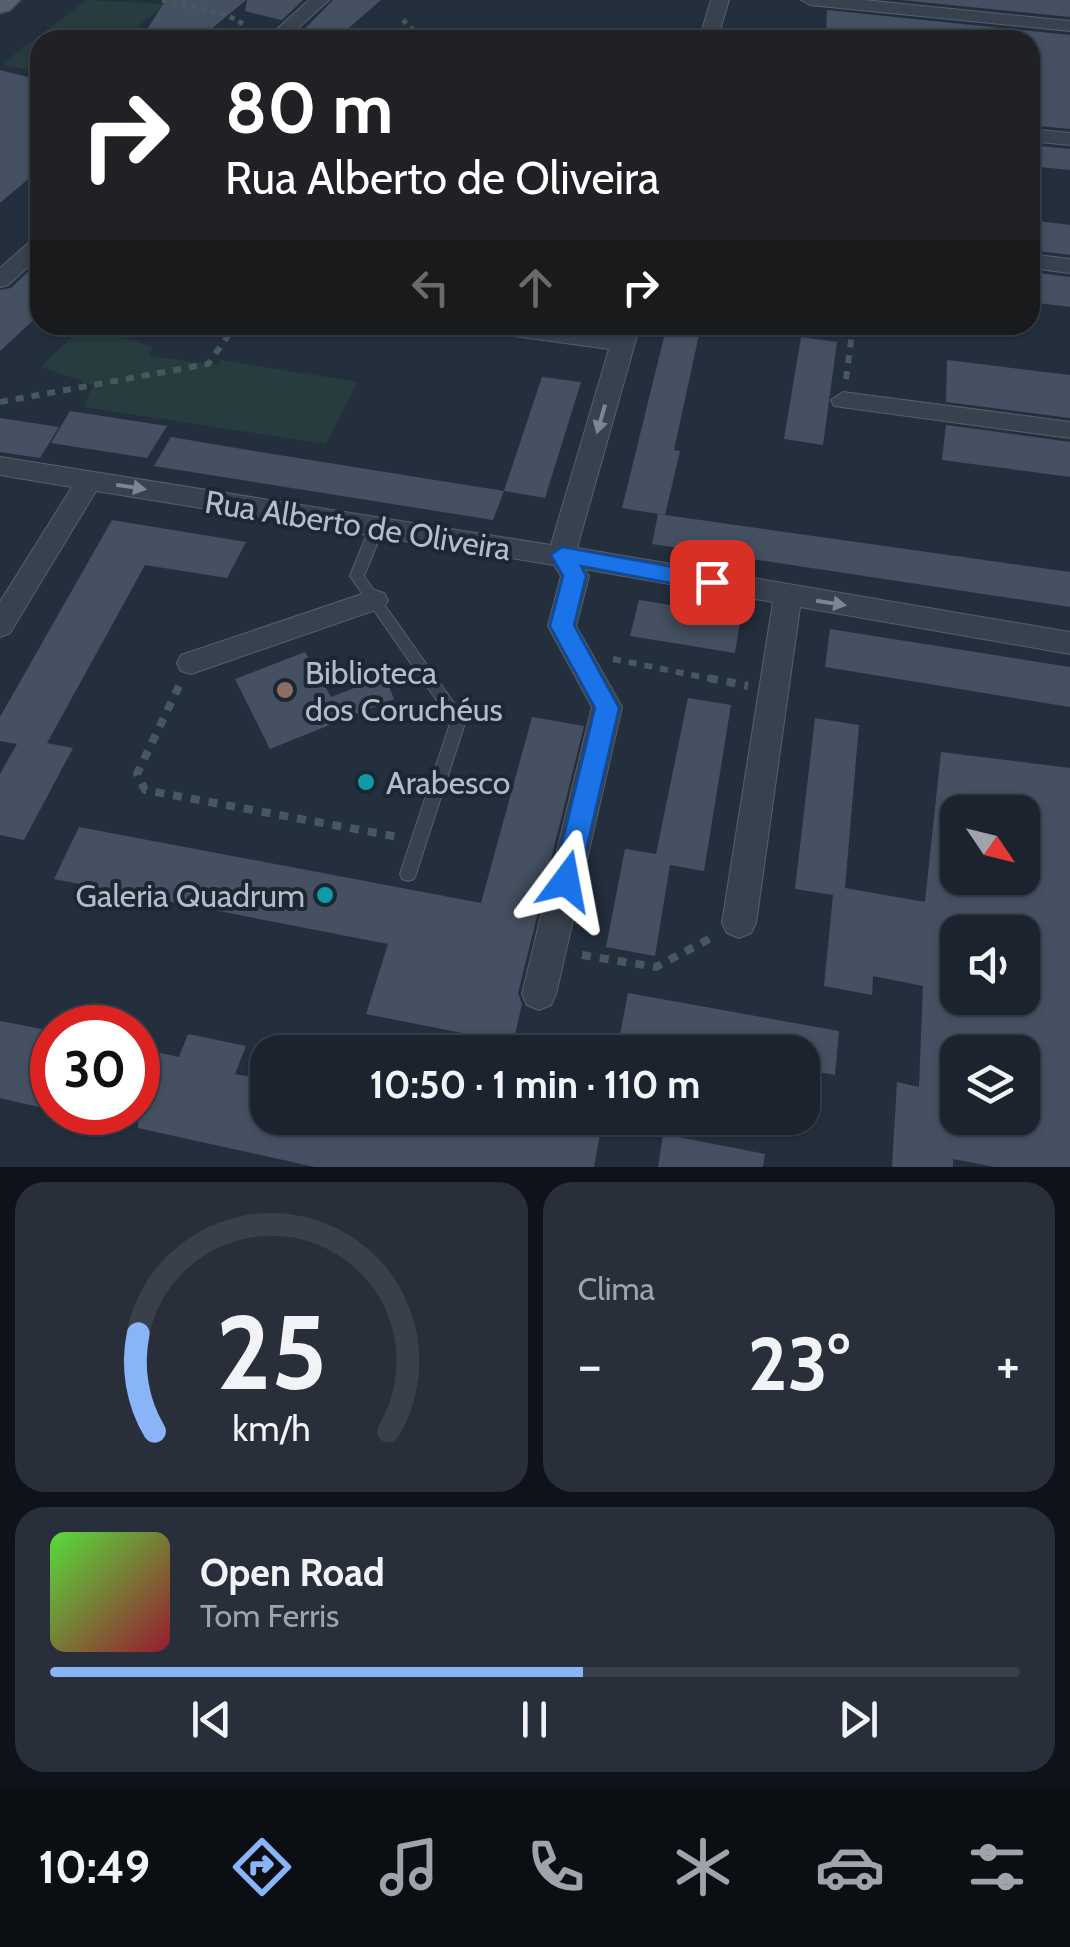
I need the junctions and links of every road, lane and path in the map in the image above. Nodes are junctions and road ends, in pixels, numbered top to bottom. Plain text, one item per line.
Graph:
1 (162, 0) edge
2 (320, 0) edge
3 (720, 0) edge
4 (810, 0) edge
5 (403, 20) dead end
6 (244, 26) dead end
7 (1070, 26) edge
8 (286, 30) edge
9 (414, 30) edge
10 (711, 30) edge
11 (1040, 136) edge
12 (1070, 139) edge
13 (30, 254) edge
14 (1040, 263) edge
15 (1070, 266) edge
16 (0, 280) edge
17 (229, 335) edge
18 (625, 335) edge
19 (852, 335) edge
20 (843, 400) joint
21 (0, 402) edge
22 (1070, 430) edge
23 (0, 466) edge
24 (89, 480) junction
25 (377, 528) junction
26 (562, 555) junction
27 (788, 596) junction
28 (374, 600) junction
29 (0, 626) edge
30 (1070, 643) edge
31 (576, 652) junction
32 (190, 662) joint
33 (774, 690) junction
34 (419, 841) junction
35 (408, 874) dead end
36 (739, 924) joint
37 (550, 950) junction
38 (539, 994) dead end

1 - 6 path
2 - 8 street
3 - 10 street
4 - 7 street
5 - 9 path
11 - 12 street
13 - 16 street
14 - 15 street
17 - 21 path
18 -> 26 street
19 - 20 path
20 - 22 street
23 - 24 street, Rua Alberto de Oliveira
24 -> 25 street, Rua Alberto de Oliveira
24 - 29 street
25 - 26 street, Rua Alberto de Oliveira
25 - 28 lane
26 - 27 street, Rua Alberto de Oliveira
26 - 31 street
27 -> 30 street, Rua Alberto de Oliveira
27 - 33 street
28 - 32 street
28 - 34 lane
31 - 33 path
31 - 37 street
32 - 34 path
33 - 36 street
34 - 35 lane
36 - 37 path
37 - 38 street

